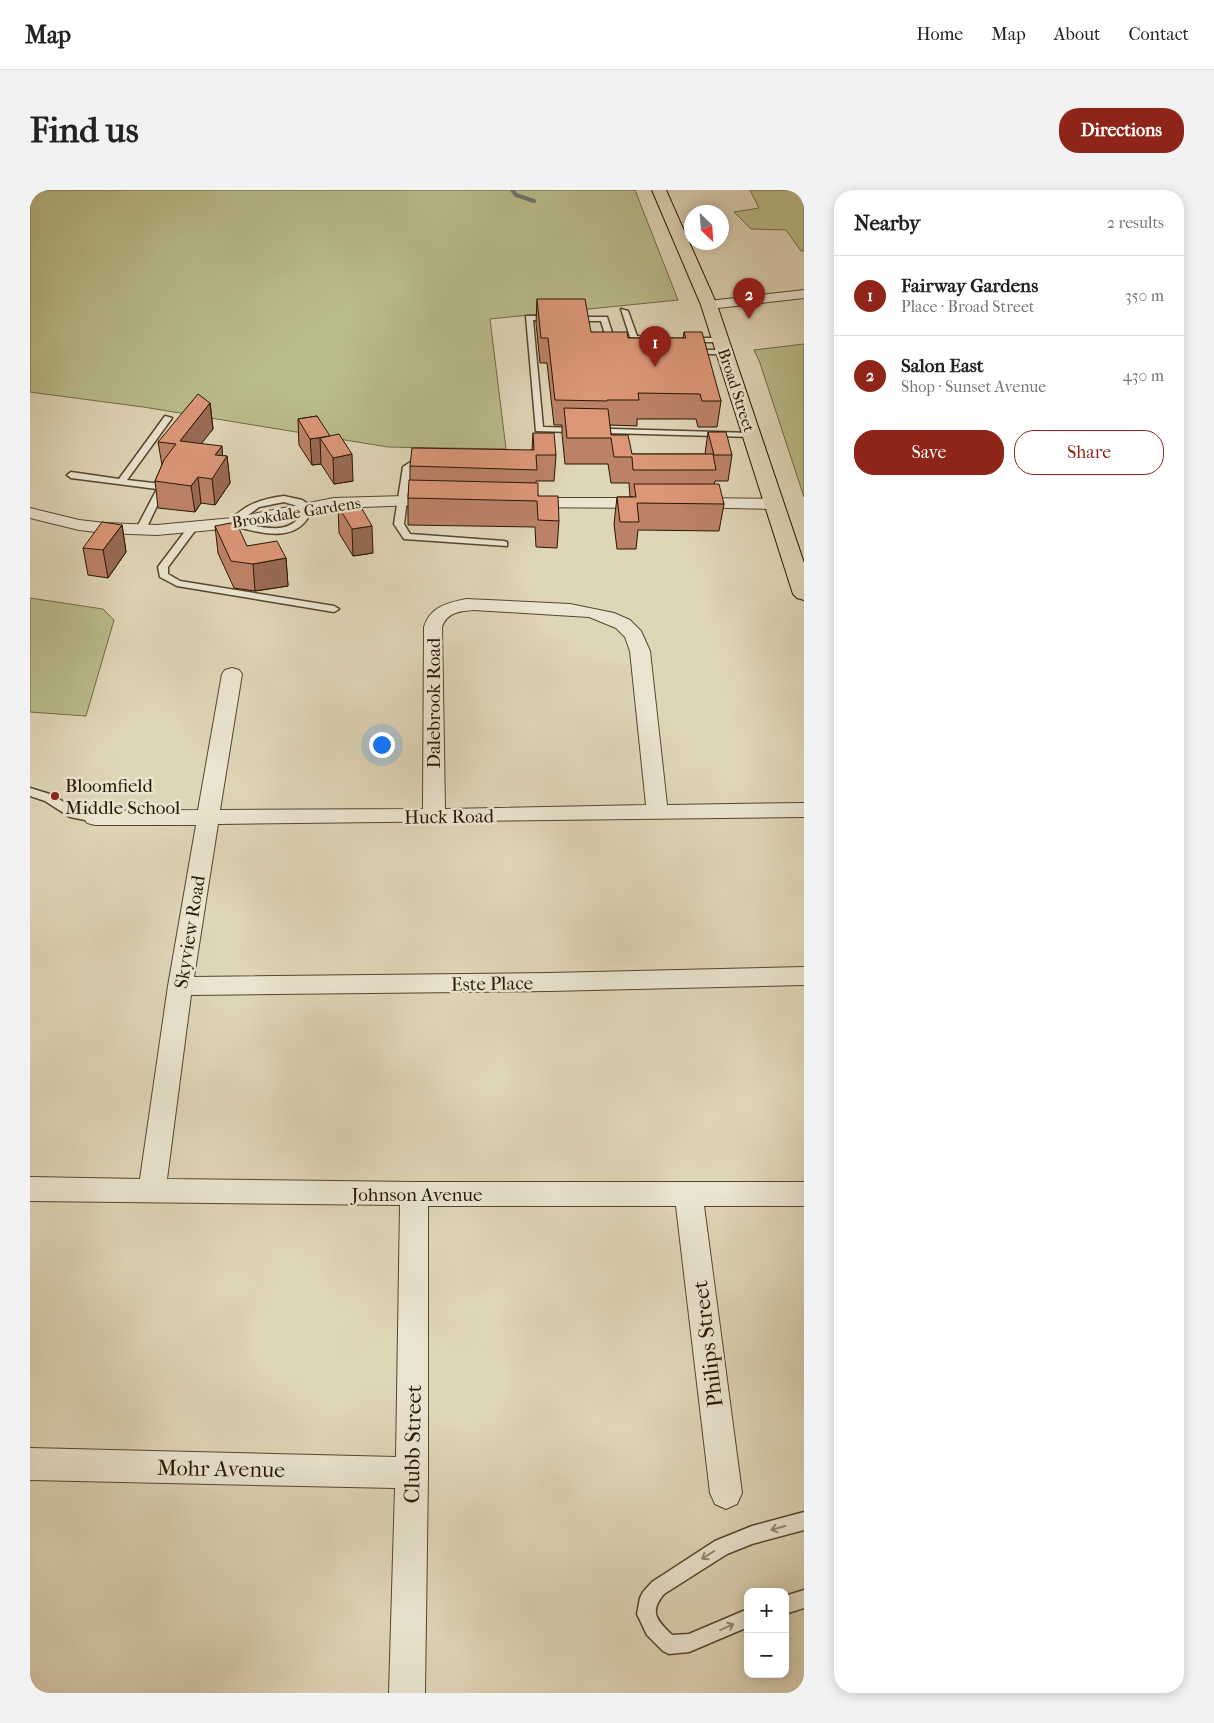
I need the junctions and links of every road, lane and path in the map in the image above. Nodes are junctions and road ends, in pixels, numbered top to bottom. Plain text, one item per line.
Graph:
1 (659, 190) edge
2 (804, 294) edge
3 (709, 305) junction
4 (624, 310) dead end
5 (557, 318) edge
6 (566, 318) edge
7 (662, 340) edge
8 (681, 340) edge
9 (722, 346) junction
10 (624, 352) edge
11 (681, 352) edge
12 (168, 418) dead end
13 (752, 435) junction
14 (437, 461) edge
15 (71, 476) dead end
16 (121, 482) junction
17 (401, 500) junction
18 (459, 501) edge
19 (508, 502) edge
20 (775, 504) junction
21 (30, 513) edge
22 (192, 528) junction
23 (141, 529) junction
24 (504, 544) dead end
25 (800, 569) edge
26 (804, 594) edge
27 (334, 609) dead end
28 (232, 674) dead end
29 (30, 792) edge
30 (804, 810) edge
31 (657, 812) junction
32 (434, 816) junction
33 (208, 817) junction
34 (95, 818) joint
35 (804, 976) edge
36 (180, 986) junction
37 (30, 1189) edge
38 (152, 1190) junction
39 (414, 1194) junction
40 (689, 1194) junction
41 (804, 1194) edge
42 (30, 1464) edge
43 (412, 1473) junction
44 (726, 1493) dead end
45 (804, 1521) edge
46 (804, 1598) edge
47 (789, 1604) edge
48 (744, 1620) edge
49 (407, 1693) edge

1 - 3 main road, Broad Street
2 - 3 street
3 - 9 main road, Broad Street
4 - 7 lane
5 - 13 lane
6 - 10 lane
8 - 9 lane
9 - 11 lane
9 - 13 main road, Broad Street
12 - 16 lane
13 - 20 main road, Broad Street
14 - 17 lane
15 - 16 lane
16 - 23 lane
17 - 18 street, Brookdale Gardens
17 - 22 street, Brookdale Gardens
17 - 24 lane
19 - 20 street
20 - 25 main road, Broad Street
21 - 23 street, Brookdale Gardens
22 - 23 street, Brookdale Gardens
22 - 27 lane
25 - 26 main road, Broad Street
28 - 33 street, Skyview Road
29 - 34 lane
30 - 31 street, Huck Road
31 - 32 street, Huck Road
31 - 32 street, Dalebrook Road
32 - 33 street, Huck Road
33 - 34 street, Huck Road
33 - 36 street, Skyview Road
35 - 36 street, Este Place
36 - 38 street, Skyview Road
37 - 38 street, Johnson Avenue
38 - 39 street, Johnson Avenue
39 - 40 street, Johnson Avenue
39 - 43 street, Clubb Street
40 - 41 street, Johnson Avenue
40 - 44 street, Philips Street
42 - 43 street, Mohr Avenue
43 - 49 street, Clubb Street
45 -> 48 lane
46 - 47 lane

